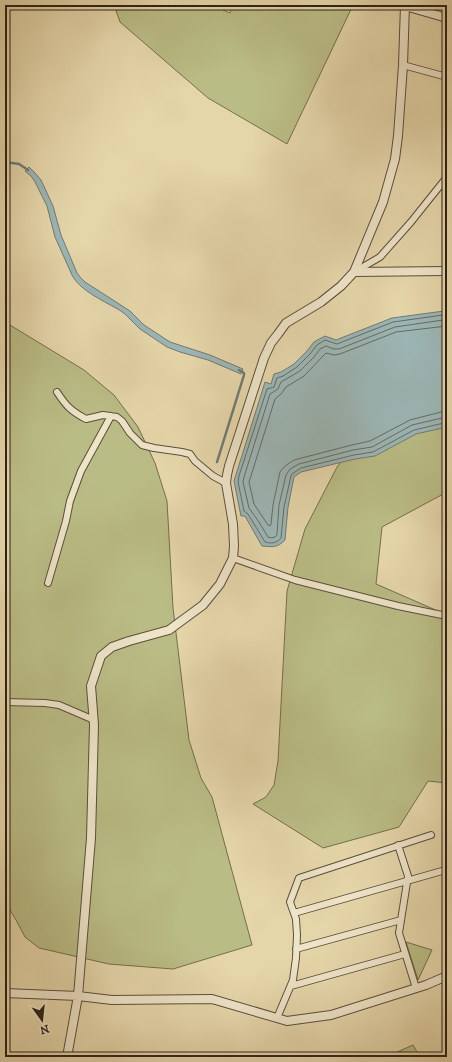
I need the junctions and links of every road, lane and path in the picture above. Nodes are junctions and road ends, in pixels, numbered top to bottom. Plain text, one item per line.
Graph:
1 (405, 5) edge
2 (444, 5) edge
3 (447, 6) edge
4 (447, 18) edge
5 (403, 65) junction
6 (447, 77) edge
7 (447, 177) edge
8 (447, 271) edge
9 (354, 272) junction
10 (57, 392) dead end
11 (111, 416) junction
12 (226, 483) junction
13 (233, 558) junction
14 (48, 583) dead end
15 (447, 616) edge
16 (5, 702) edge
17 (94, 720) junction
18 (431, 835) dead end
19 (398, 845) junction
20 (442, 871) dead end
21 (407, 881) junction
22 (294, 913) junction
23 (401, 920) junction
24 (296, 949) junction
25 (405, 954) junction
26 (447, 976) edge
27 (291, 986) junction
28 (416, 988) junction
29 (5, 993) edge
30 (78, 996) junction
31 (277, 1018) junction
32 (67, 1057) edge

1 - 4 street
1 - 5 street
2 - 3 street
5 - 6 street
5 - 9 street
7 - 9 street
8 - 9 street
9 - 12 street
10 - 11 street
11 - 12 street
11 - 14 street
12 - 13 street
13 - 15 street
13 - 17 street
16 - 17 street
17 - 30 street
18 - 19 street
19 - 21 street
19 - 22 street
20 - 21 street
21 - 22 street
21 - 23 street
22 - 24 street
23 - 24 street
23 - 25 street
24 - 27 street
25 - 27 street
25 - 28 street
26 - 28 street
27 - 31 street
28 - 31 street
29 - 30 street
30 - 31 street
30 - 32 street

